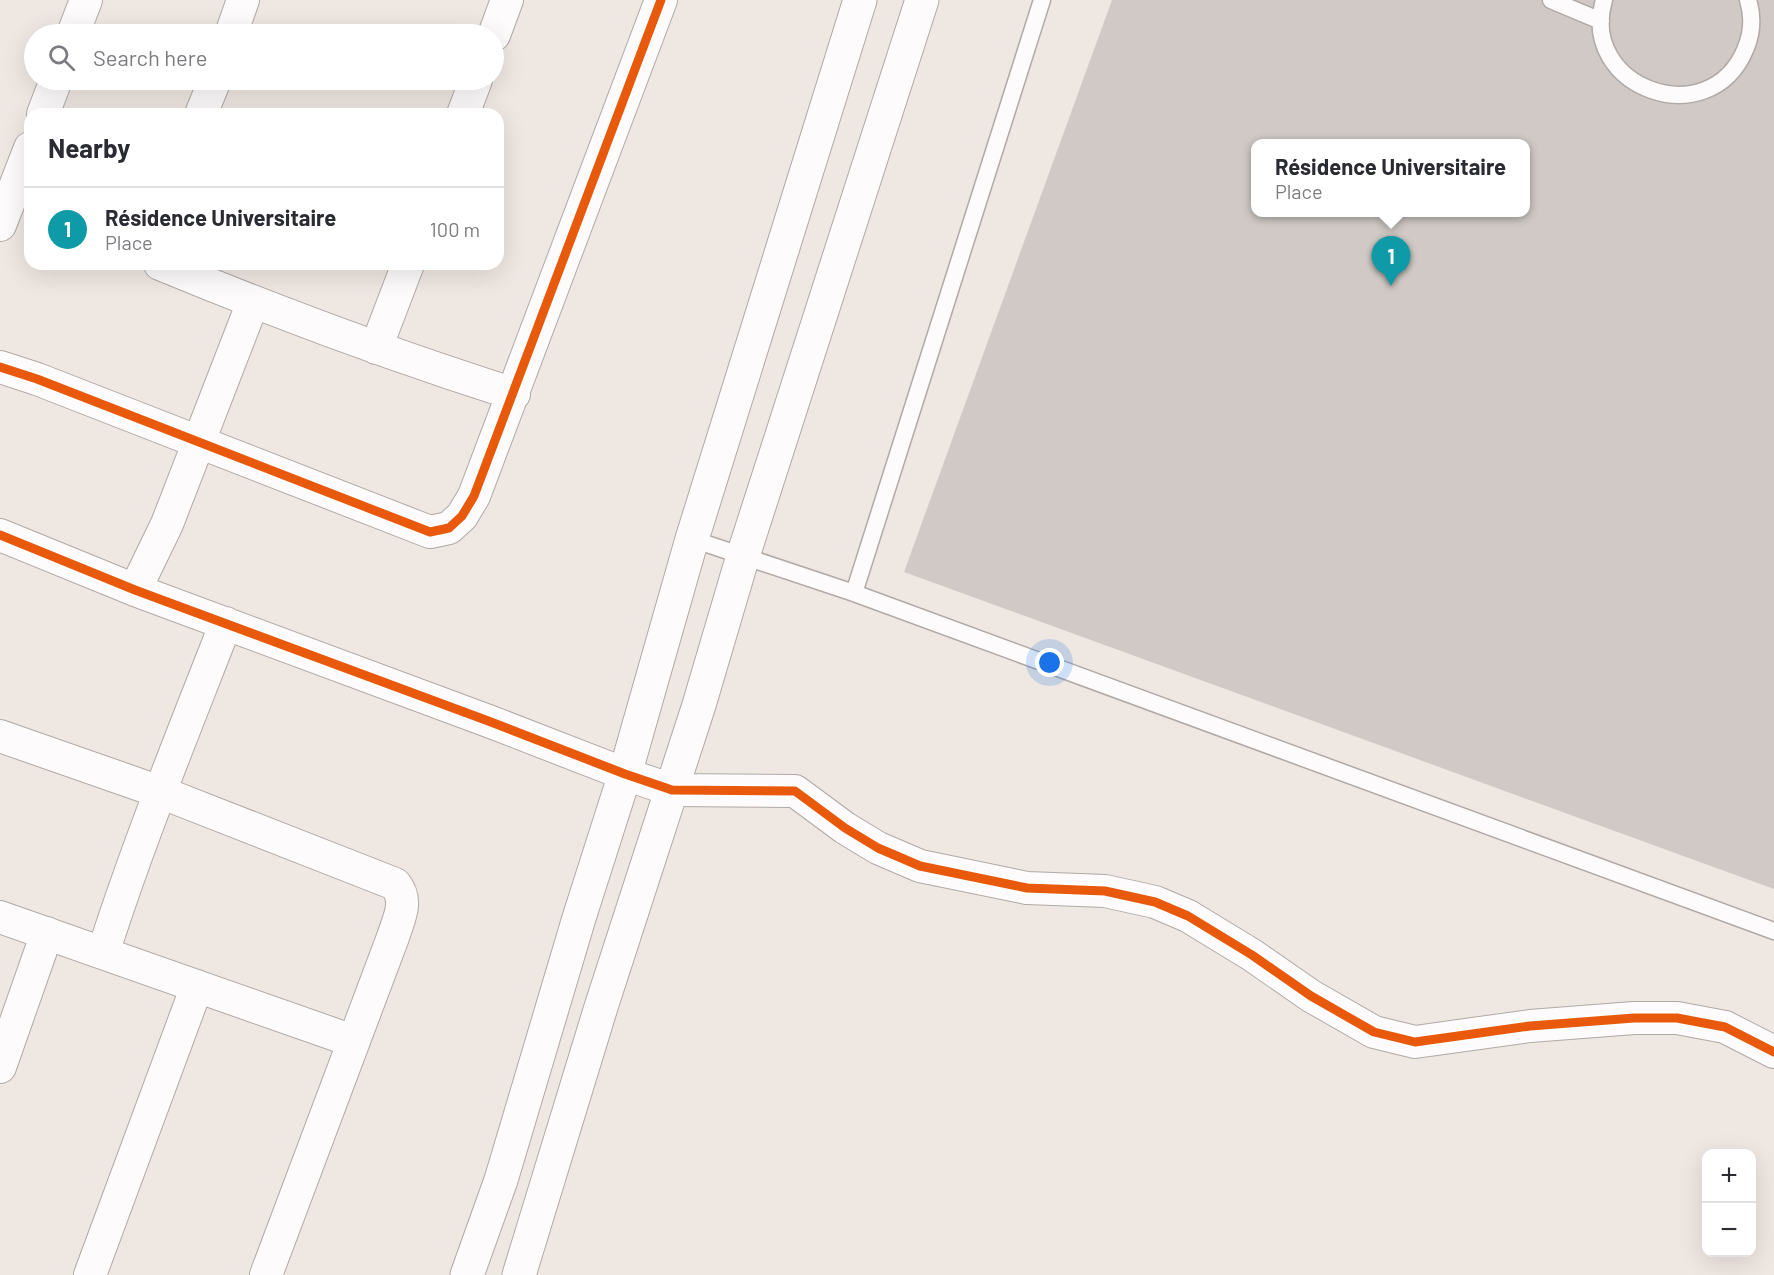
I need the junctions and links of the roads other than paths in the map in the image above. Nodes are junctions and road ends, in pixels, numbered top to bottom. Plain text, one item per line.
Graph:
1 (86, 0) edge
2 (243, 0) edge
3 (507, 0) edge
4 (661, 0) edge
5 (860, 0) edge
6 (922, 0) edge
7 (1042, 0) edge
8 (1551, 0) edge
9 (1604, 0) edge
10 (1748, 0) edge
11 (1601, 21) junction
12 (77, 24) edge
13 (235, 24) edge
14 (498, 24) edge
15 (52, 90) edge
16 (211, 90) edge
17 (472, 90) edge
18 (45, 108) edge
19 (203, 108) edge
20 (465, 108) edge
21 (24, 171) edge
22 (13, 214) edge
23 (175, 270) edge
24 (406, 270) edge
25 (253, 302) junction
26 (376, 348) junction
27 (0, 367) edge
28 (514, 394) junction
29 (200, 443) junction
30 (0, 535) edge
31 (692, 539) junction
32 (743, 556) junction
33 (135, 590) junction
34 (854, 592) junction
35 (226, 623) junction
36 (0, 736) edge
37 (625, 774) junction
38 (672, 790) junction
39 (159, 792) junction
40 (0, 917) edge
41 (1774, 931) edge
42 (47, 933) junction
43 (103, 953) junction
44 (197, 986) junction
45 (353, 1041) junction
46 (1774, 1052) edge
47 (0, 1067) edge
48 (90, 1275) edge
49 (266, 1275) edge
50 (467, 1275) edge
51 (519, 1275) edge

1 - 12 street
2 - 13 street
3 - 14 street
4 - 28 street
5 - 31 main road
6 - 32 main road
7 - 34 lane
8 - 11 lane
9 - 11 lane
10 - 11 lane
15 - 18 street
16 - 19 street
17 - 20 street
21 - 22 street
23 - 25 street
24 - 26 street
25 - 26 street
25 - 29 street
26 - 28 street
27 - 29 street
28 - 29 street
29 - 33 street
30 - 33 street
31 - 32 lane
31 - 37 main road
32 - 34 lane
32 - 38 main road
33 - 35 street
34 - 41 lane
35 - 37 street
35 - 39 street
36 - 39 street
37 - 38 street
37 - 50 main road
38 - 46 street
38 - 51 main road
39 - 43 street
39 - 45 street
40 - 42 street
42 - 43 street
42 - 47 street
43 - 44 street
44 - 45 street
44 - 48 street
45 - 49 street

